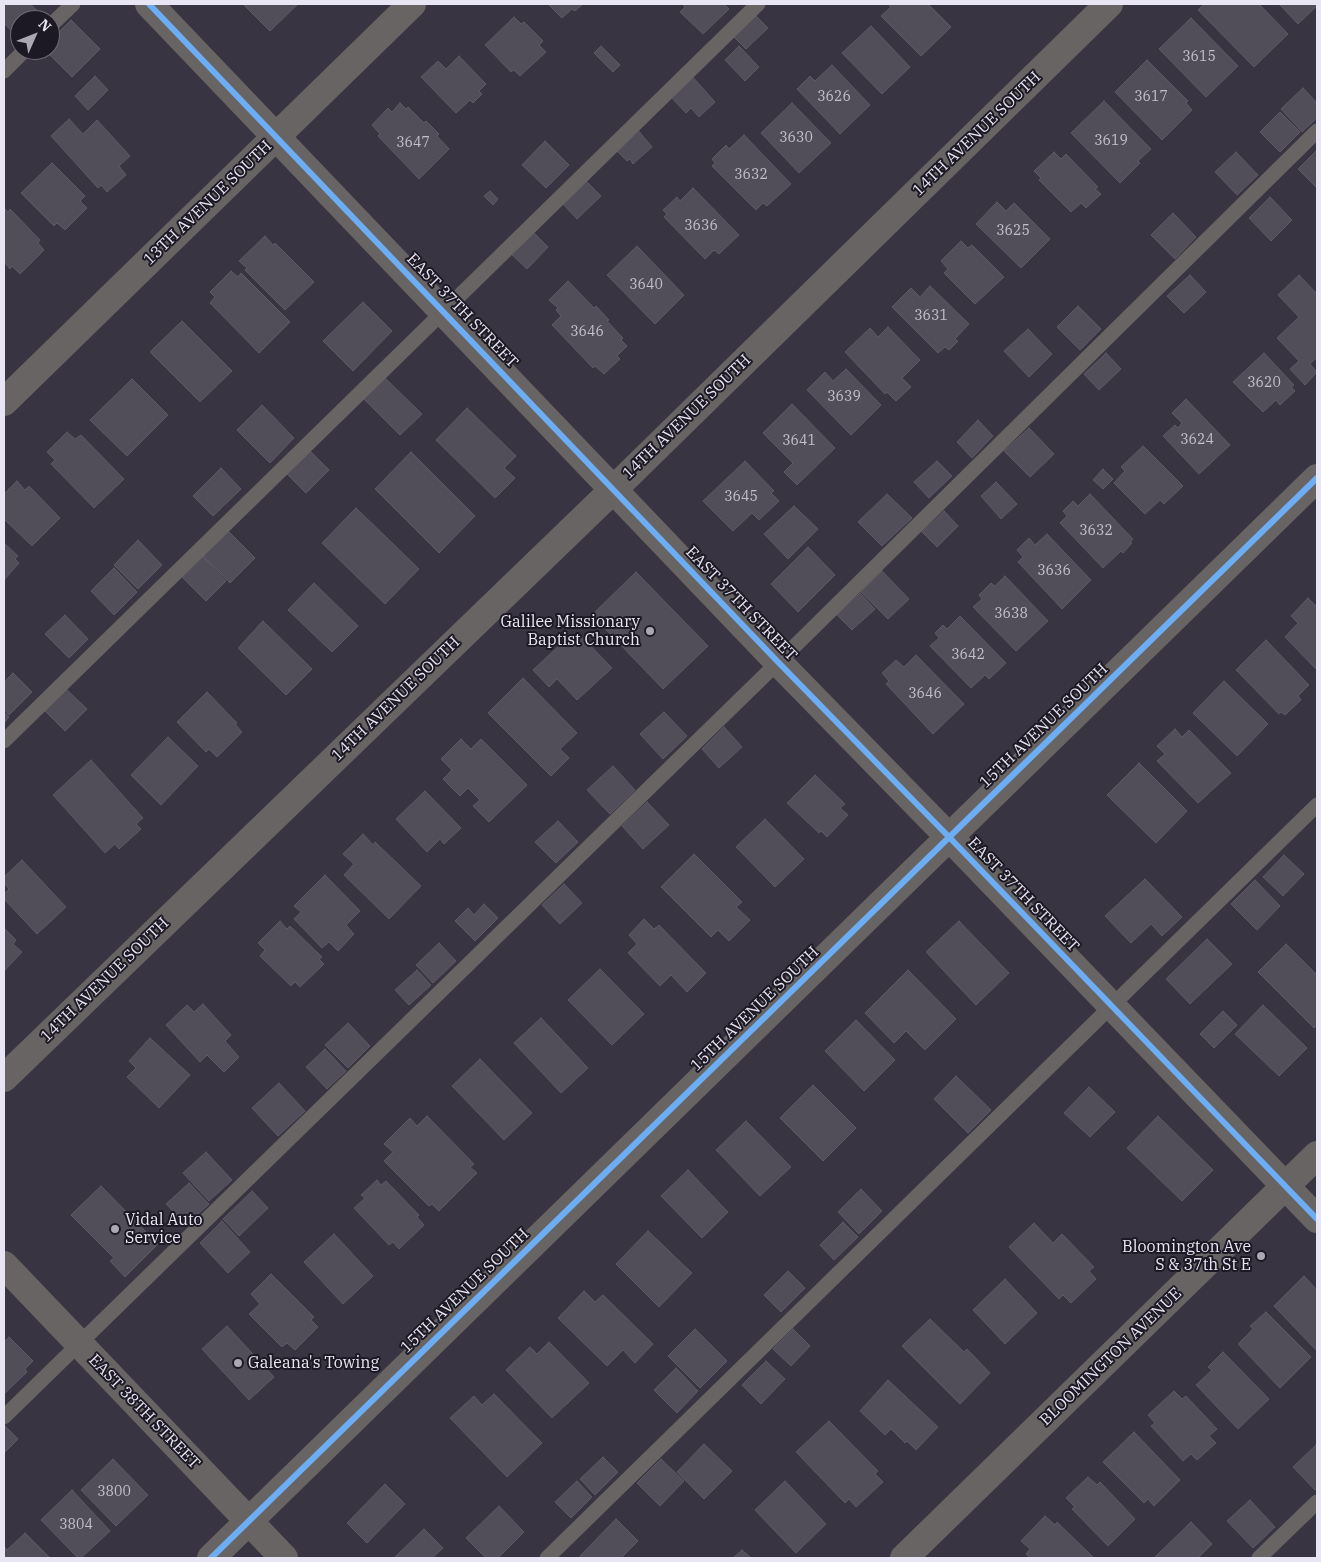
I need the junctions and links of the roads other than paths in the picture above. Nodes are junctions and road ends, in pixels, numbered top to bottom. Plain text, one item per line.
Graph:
1 (72, 4) edge
2 (149, 4) edge
3 (412, 4) edge
4 (758, 4) edge
5 (1109, 4) edge
6 (60, 16) edge
7 (15, 60) edge
8 (4, 71) edge
9 (1317, 131) edge
10 (276, 137) junction
11 (443, 311) junction
12 (4, 402) edge
13 (1317, 478) edge
14 (614, 489) junction
15 (778, 662) junction
16 (4, 742) edge
17 (1317, 805) edge
18 (950, 838) junction
19 (1111, 1006) junction
20 (4, 1078) edge
21 (1317, 1155) edge
22 (1286, 1186) junction
23 (1317, 1219) edge
24 (4, 1265) edge
25 (79, 1344) junction
26 (4, 1416) edge
27 (1317, 1502) edge
28 (250, 1521) junction
29 (211, 1558) edge
30 (284, 1558) edge
31 (547, 1558) edge
32 (904, 1558) edge
33 (1260, 1558) edge

1 - 6 lane
2 - 10 street, EAST 37TH STREET
3 - 10 street, 13TH AVENUE SOUTH
4 - 11 lane
5 - 14 street, 14TH AVENUE SOUTH
7 - 8 lane
9 - 15 lane
10 - 11 street, EAST 37TH STREET
10 - 12 street, 13TH AVENUE SOUTH
11 - 14 street, EAST 37TH STREET
11 - 16 lane
13 - 18 street, 15TH AVENUE SOUTH
14 - 15 street, EAST 37TH STREET
14 - 20 street, 14TH AVENUE SOUTH
15 - 18 street, EAST 37TH STREET
15 - 25 lane
17 - 19 lane
18 - 19 street, EAST 37TH STREET
18 - 28 street, 15TH AVENUE SOUTH
19 - 22 street, EAST 37TH STREET
19 - 31 lane
21 - 22 street, BLOOMINGTON AVENUE
22 - 23 street, EAST 37TH STREET
22 - 32 street, BLOOMINGTON AVENUE
24 - 25 street, EAST 38TH STREET
25 - 26 lane
25 - 28 street, EAST 38TH STREET
27 - 33 lane
28 - 29 street, 15TH AVENUE SOUTH
28 - 30 street, EAST 38TH STREET

